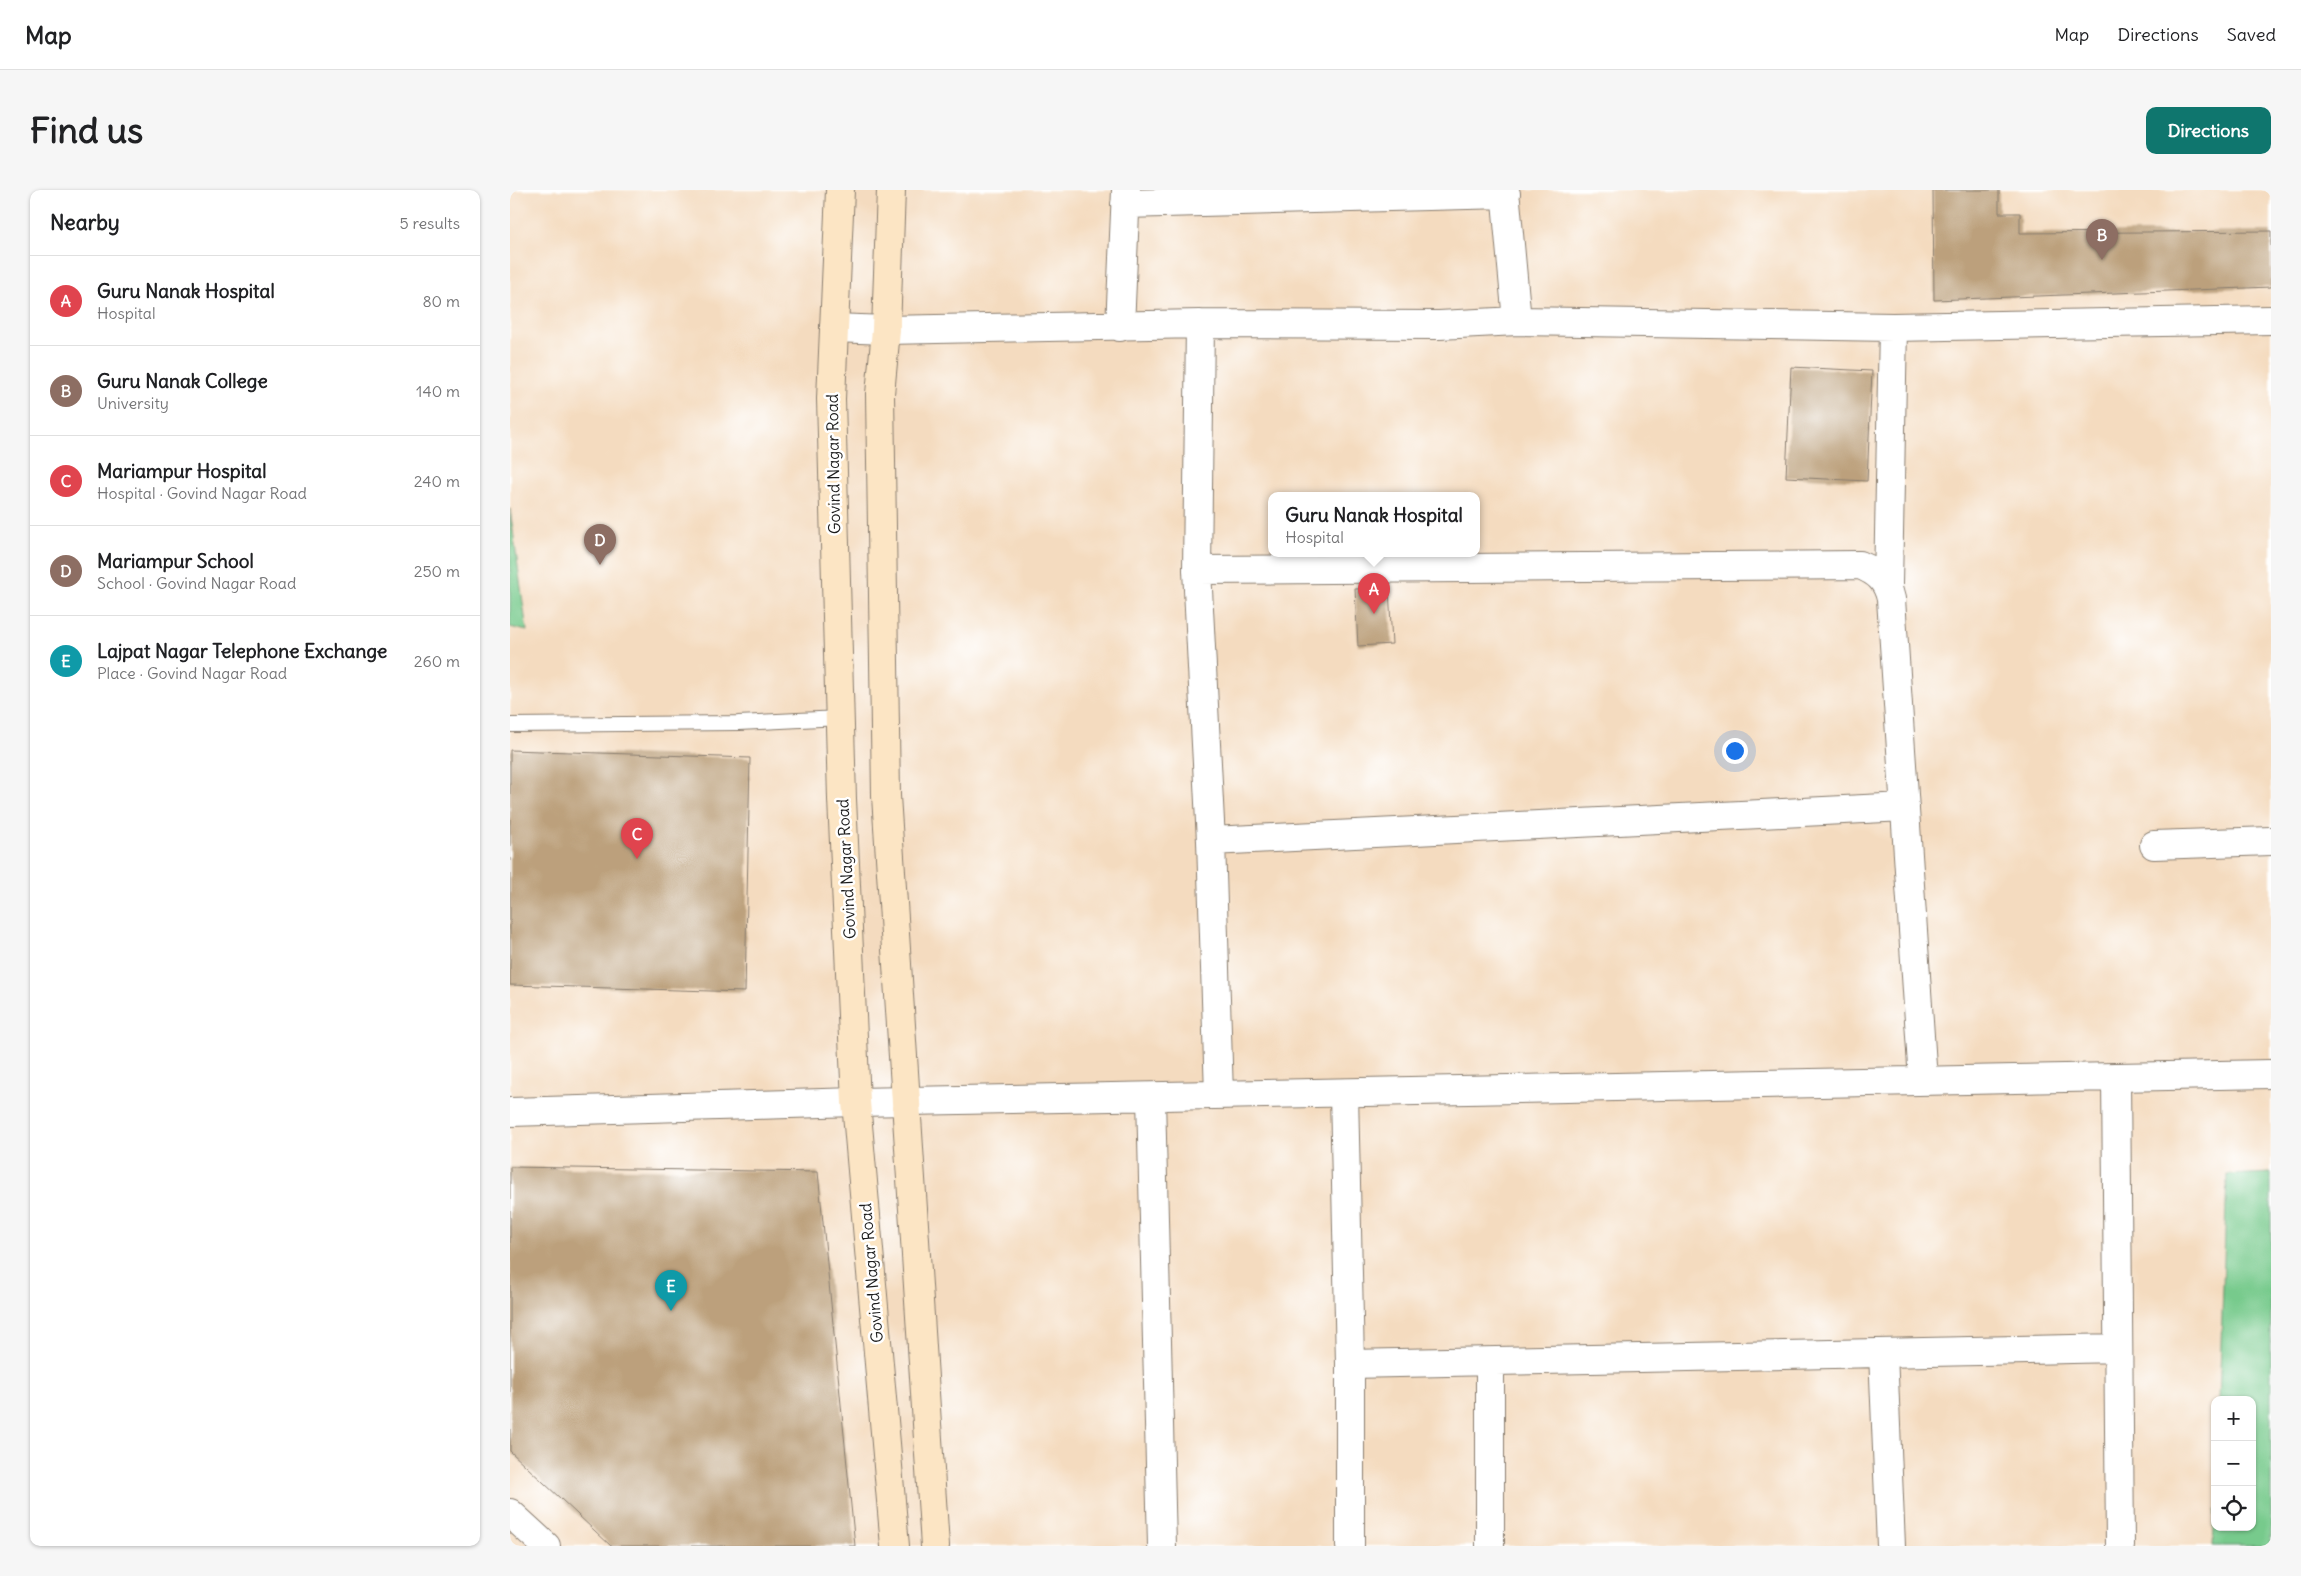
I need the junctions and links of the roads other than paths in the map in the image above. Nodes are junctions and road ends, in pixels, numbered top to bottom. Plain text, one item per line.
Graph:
1 (840, 190) edge
2 (891, 190) edge
3 (1505, 192) edge
4 (1125, 197) edge
5 (2271, 320) edge
6 (1517, 321) junction
7 (1200, 324) junction
8 (1120, 327) junction
9 (1893, 327) junction
10 (834, 328) junction
11 (886, 330) junction
12 (1197, 570) junction
13 (1888, 585) junction
14 (840, 718) junction
15 (510, 725) edge
16 (1905, 807) junction
17 (1211, 841) junction
18 (2271, 842) edge
19 (2154, 845) dead end
20 (2271, 1074) edge
21 (2116, 1077) junction
22 (1924, 1081) junction
23 (1344, 1093) junction
24 (1218, 1095) junction
25 (1151, 1097) junction
26 (856, 1102) junction
27 (907, 1102) junction
28 (510, 1112) edge
29 (2118, 1348) junction
30 (1883, 1353) junction
31 (1490, 1362) junction
32 (1350, 1364) junction
33 (510, 1513) edge
34 (546, 1546) edge
35 (895, 1546) edge
36 (936, 1546) edge
37 (1162, 1546) edge
38 (1350, 1546) edge
39 (1490, 1546) edge
40 (1891, 1546) edge
41 (2120, 1546) edge

1 - 10 main road, Govind Nagar Road
2 - 11 main road
3 - 4 street
3 - 6 street
4 - 8 street
5 - 9 street
6 - 7 street
6 - 9 street
7 - 8 street
7 - 12 street
8 - 11 street
9 - 13 street
10 - 11 street
10 - 14 main road, Govind Nagar Road
11 - 27 main road
12 - 13 street
12 - 17 street
13 - 16 street
14 - 15 lane
14 - 26 main road, Govind Nagar Road
16 - 17 street
16 - 22 street
17 - 24 street
18 - 19 street
20 - 21 street
21 - 22 street
21 - 29 street
22 - 23 street
23 - 24 street
23 - 32 street
24 - 25 street
25 - 27 street
25 - 37 street
26 - 27 street
26 - 28 street
26 - 35 main road, Govind Nagar Road
27 - 36 main road
29 - 30 street
29 - 41 street
30 - 31 street
30 - 40 street
31 - 32 street
31 - 39 street
32 - 38 street
33 - 34 street

